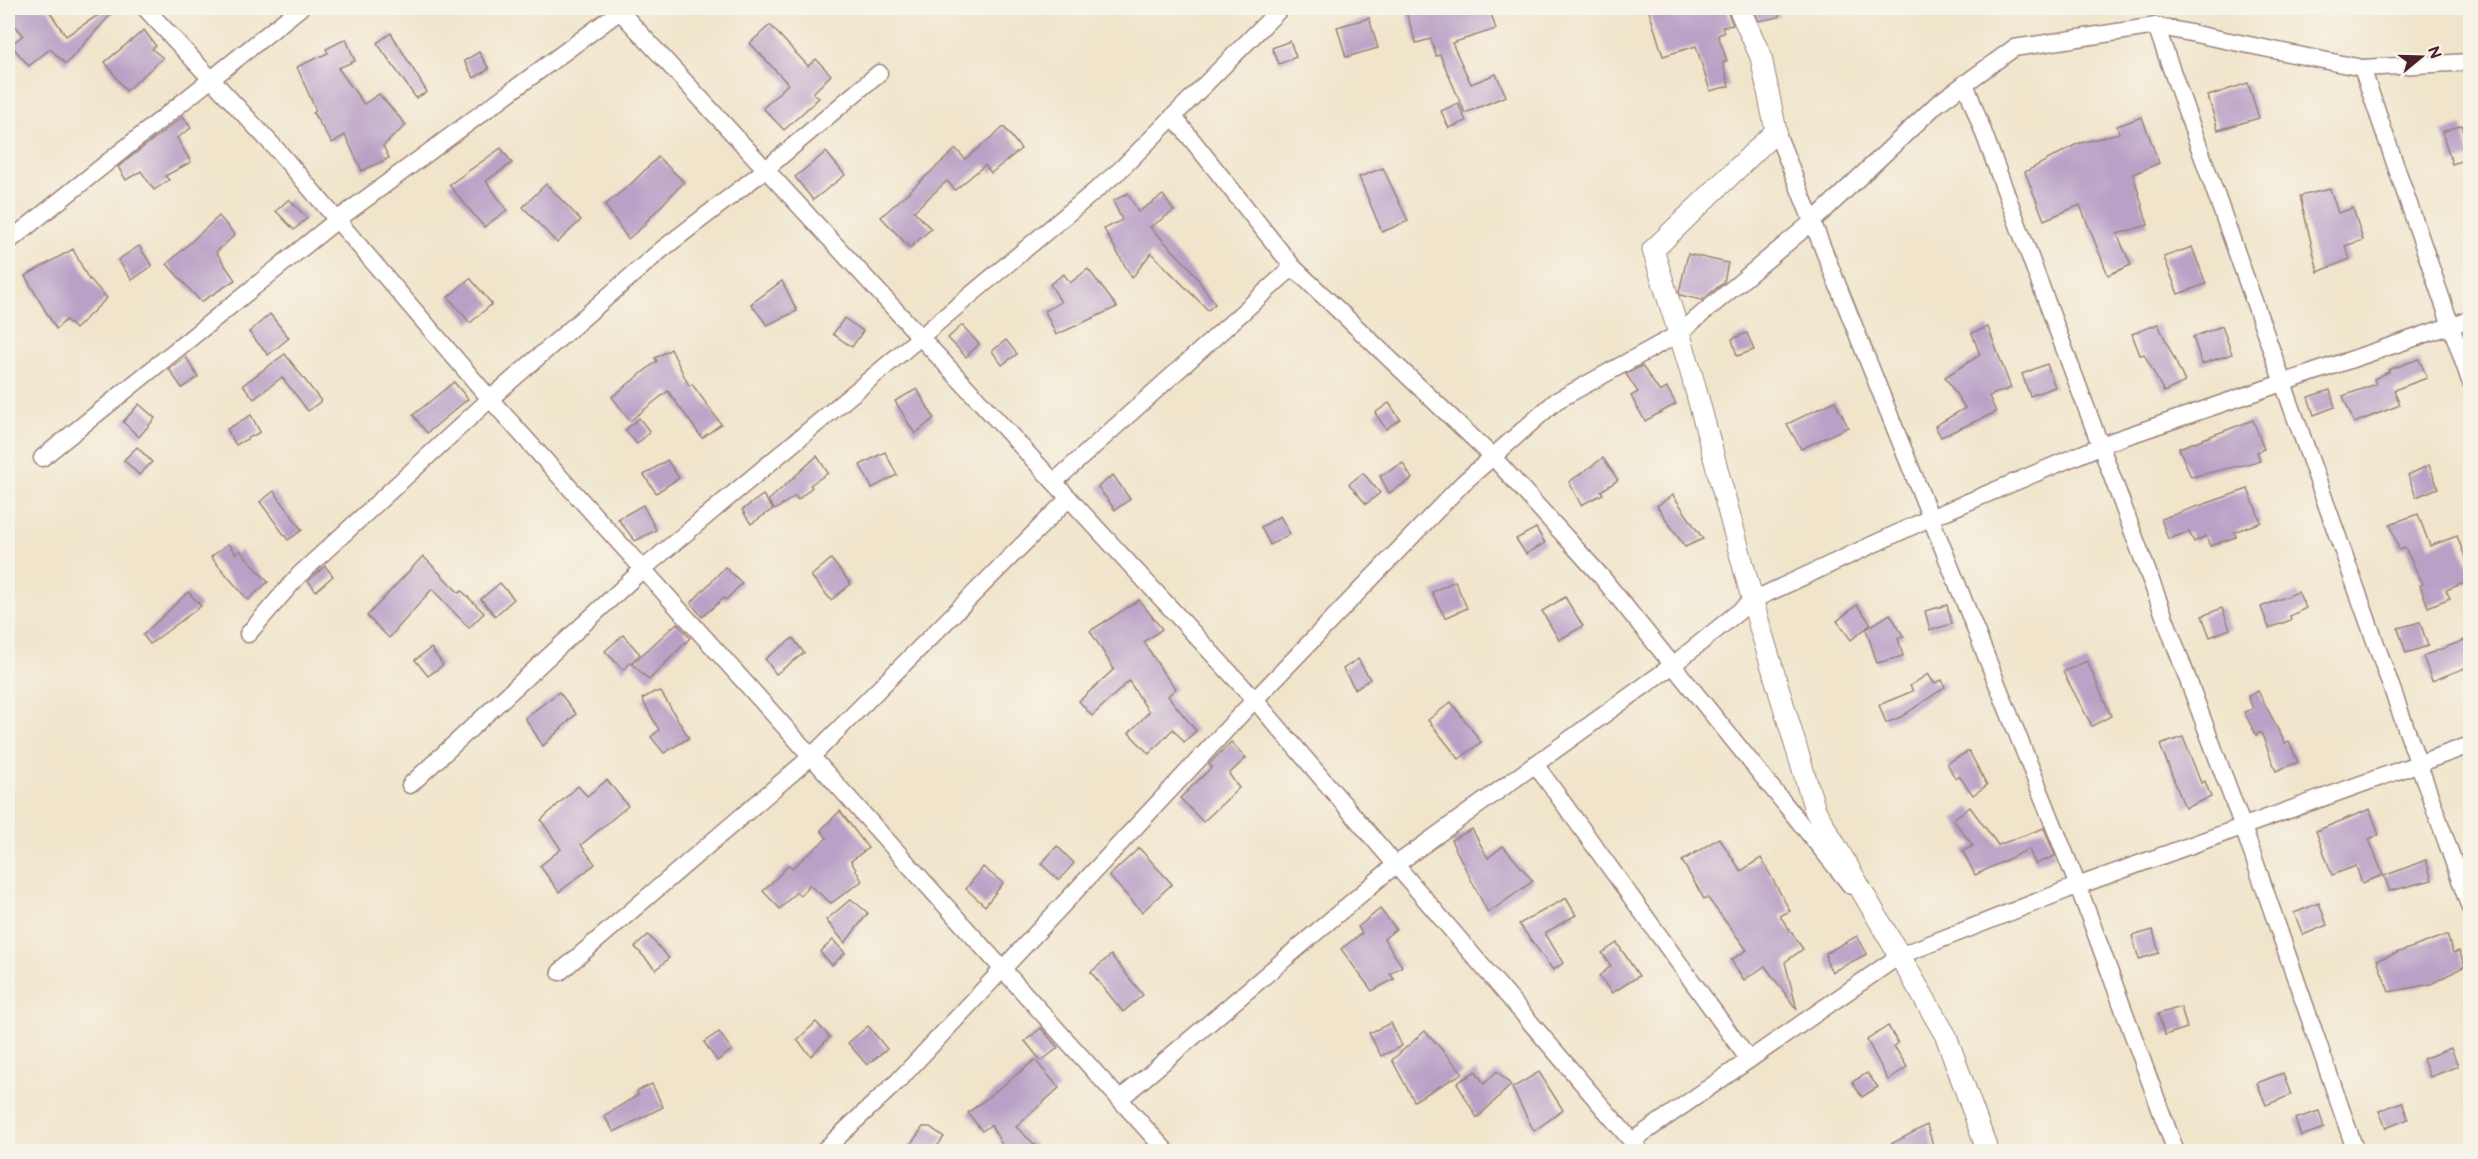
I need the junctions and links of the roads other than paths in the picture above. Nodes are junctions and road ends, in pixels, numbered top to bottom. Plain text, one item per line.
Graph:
1 (145, 8) edge
2 (300, 8) edge
3 (1281, 8) edge
4 (1739, 8) edge
5 (619, 9) edge
6 (2156, 26) junction
7 (2470, 62) edge
8 (2362, 68) junction
9 (879, 73) dead end
10 (212, 80) junction
11 (1965, 83) junction
12 (1173, 117) junction
13 (1776, 131) junction
14 (766, 169) junction
15 (337, 220) junction
16 (1812, 222) junction
17 (8, 242) edge
18 (1293, 267) junction
19 (2470, 319) edge
20 (2451, 325) junction
21 (1678, 334) junction
22 (920, 337) junction
23 (2470, 381) edge
24 (2283, 382) junction
25 (490, 399) junction
26 (2100, 446) junction
27 (1493, 457) junction
28 (42, 458) dead end
29 (1054, 482) junction
30 (1069, 498) junction
31 (1930, 518) junction
32 (643, 569) junction
33 (1753, 600) junction
34 (248, 634) dead end
35 (1673, 665) junction
36 (1255, 700) junction
37 (2470, 745) edge
38 (812, 756) junction
39 (1535, 764) junction
40 (2418, 764) junction
41 (410, 785) dead end
42 (2242, 827) junction
43 (1394, 866) junction
44 (2078, 886) junction
45 (2470, 908) edge
46 (1879, 921) junction
47 (1899, 956) junction
48 (1004, 969) junction
49 (560, 972) dead end
50 (1749, 1060) junction
51 (1120, 1099) junction
52 (1636, 1146) edge
53 (822, 1152) edge
54 (1167, 1152) edge
55 (1988, 1152) edge
56 (2176, 1152) edge
57 (2356, 1152) edge

1 - 10 street
2 - 10 street
3 - 12 street
4 - 13 street
5 - 14 street
5 - 15 street
6 - 8 street
6 - 11 street
6 - 24 street
7 - 8 street
8 - 20 street
9 - 14 street
10 - 15 street
10 - 17 street
11 - 16 street
11 - 26 street
12 - 18 street
12 - 22 street
13 - 16 street
13 - 21 street
14 - 22 street
14 - 25 street
15 - 25 street
15 - 28 street
16 - 21 street
16 - 31 street
18 - 27 street
18 - 29 street
19 - 20 street
20 - 23 street
20 - 24 street
21 - 27 street
21 - 33 street
22 - 29 street
22 - 32 street
24 - 26 street
24 - 40 street
25 - 32 street
25 - 34 street
26 - 31 street
26 - 42 street
27 - 35 street
27 - 36 street
29 - 30 street
30 - 36 street
30 - 38 street
31 - 33 street
31 - 44 street
32 - 38 street
32 - 41 street
33 - 35 street
33 - 46 street
35 - 39 street
35 - 46 street
36 - 43 street
36 - 48 street
37 - 40 street
38 - 48 street
38 - 49 street
39 - 43 street
39 - 50 street
40 - 42 street
40 - 45 street
42 - 44 street
42 - 57 street
43 - 51 street
43 - 52 street
44 - 47 street
44 - 56 street
46 - 47 street
47 - 50 street
47 - 55 street
48 - 51 street
48 - 53 street
50 - 52 street
51 - 54 street

